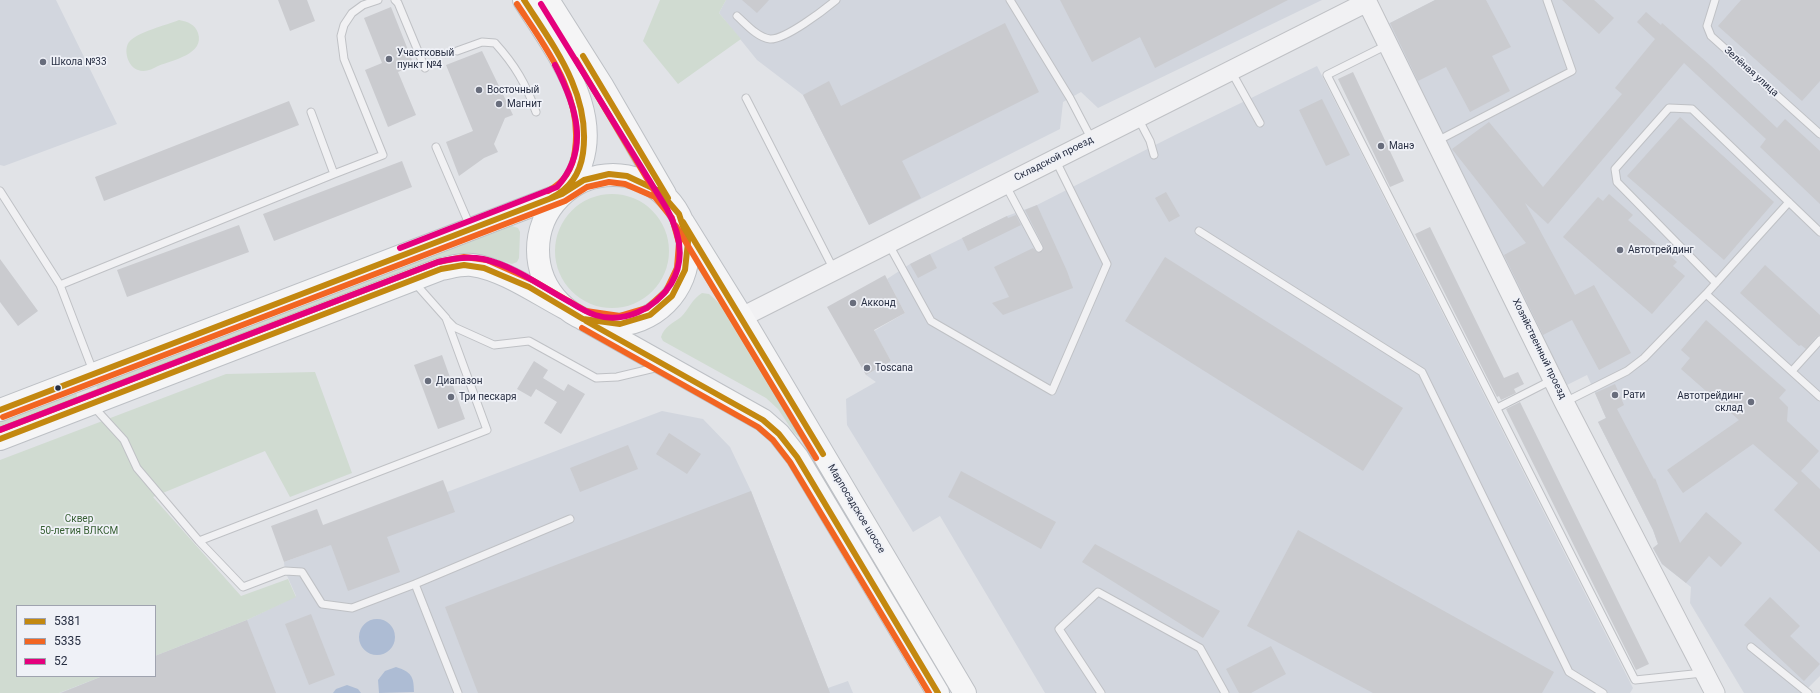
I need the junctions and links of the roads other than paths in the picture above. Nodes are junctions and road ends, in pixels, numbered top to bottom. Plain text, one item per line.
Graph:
1 (378, 0) edge
2 (395, 0) edge
3 (524, 0) edge
4 (548, 0) edge
5 (836, 0) edge
6 (1010, 0) edge
7 (1546, 0) edge
8 (1716, 0) edge
9 (1367, 2) joint
10 (737, 16) dead end
11 (1388, 44) junction
12 (457, 51) dead end
13 (425, 68) dead end
14 (1231, 71) junction
15 (746, 98) dead end
16 (311, 112) dead end
17 (536, 112) dead end
18 (1138, 118) junction
19 (1260, 123) dead end
20 (1820, 134) edge
21 (1092, 140) junction
22 (1436, 141) junction
23 (436, 147) dead end
24 (1154, 155) dead end
25 (1055, 159) junction
26 (334, 174) junction
27 (1005, 184) junction
28 (0, 191) edge
29 (565, 191) junction
30 (668, 198) junction
31 (1789, 202) junction
32 (683, 222) junction
33 (471, 229) junction
34 (1199, 231) dead end
35 (1820, 232) edge
36 (888, 243) junction
37 (1039, 248) dead end
38 (834, 270) junction
39 (413, 280) junction
40 (1716, 283) junction
41 (60, 285) junction
42 (1706, 294) junction
43 (574, 314) junction
44 (742, 317) junction
45 (446, 318) junction
46 (1820, 340) edge
47 (668, 365) junction
48 (1792, 371) junction
49 (88, 376) junction
50 (1554, 379) junction
51 (1820, 397) edge
52 (1564, 402) junction
53 (92, 404) junction
54 (1497, 408) junction
55 (0, 410) edge
56 (0, 439) edge
57 (570, 519) dead end
58 (199, 541) junction
59 (415, 584) junction
60 (1751, 647) dead end
61 (1704, 673) junction
62 (458, 693) edge
63 (938, 693) edge
64 (966, 693) edge
65 (1102, 693) edge
66 (1225, 693) edge
67 (1603, 693) edge
68 (1715, 693) edge
69 (1808, 693) edge

1 - 26 lane
2 - 13 lane
3 - 29 main road
4 - 30 main road, Марпосадское шоссе
5 - 10 lane
6 - 21 lane
7 - 22 lane
8 - 20 lane, Зелёная улица
9 - 11 street, Хозяйственный проезд
9 - 14 street, Складской проезд
11 - 22 street, Хозяйственный проезд
11 - 54 lane
12 - 17 lane
14 - 18 street, Складской проезд
14 - 19 lane
15 - 38 lane
16 - 26 lane
18 - 21 street, Складской проезд
18 - 24 lane
21 - 25 street, Складской проезд
22 - 50 street, Хозяйственный проезд
23 - 33 lane
25 - 27 street, Складской проезд
25 - 36 lane
26 - 41 lane
27 - 36 street, Складской проезд
27 - 37 lane
28 - 41 lane
29 - 30 main road
29 - 33 main road
29 - 43 main road
30 - 32 main road, Марпосадское шоссе
31 - 35 lane
31 - 40 lane
31 - 40 lane
32 - 43 main road
32 - 44 main road, Марпосадское шоссе
33 - 49 main road
34 - 67 lane
36 - 38 street, Складской проезд
38 - 44 street, Складской проезд
39 - 43 main road
39 - 45 lane
39 - 53 main road
40 - 42 lane
41 - 49 lane
42 - 48 lane
42 - 52 lane
43 - 47 main road
44 - 64 main road, Марпосадское шоссе
45 - 47 lane
45 - 58 lane
46 - 48 lane
47 - 63 main road
48 - 51 lane
49 - 53 main road
49 - 55 main road
50 - 52 street, Хозяйственный проезд
50 - 54 lane
52 - 61 street, Хозяйственный проезд
53 - 56 main road
53 - 58 lane
54 - 61 lane
57 - 59 lane
58 - 59 lane
59 - 62 lane
60 - 69 lane
61 - 68 street, Хозяйственный проезд
65 - 66 lane

